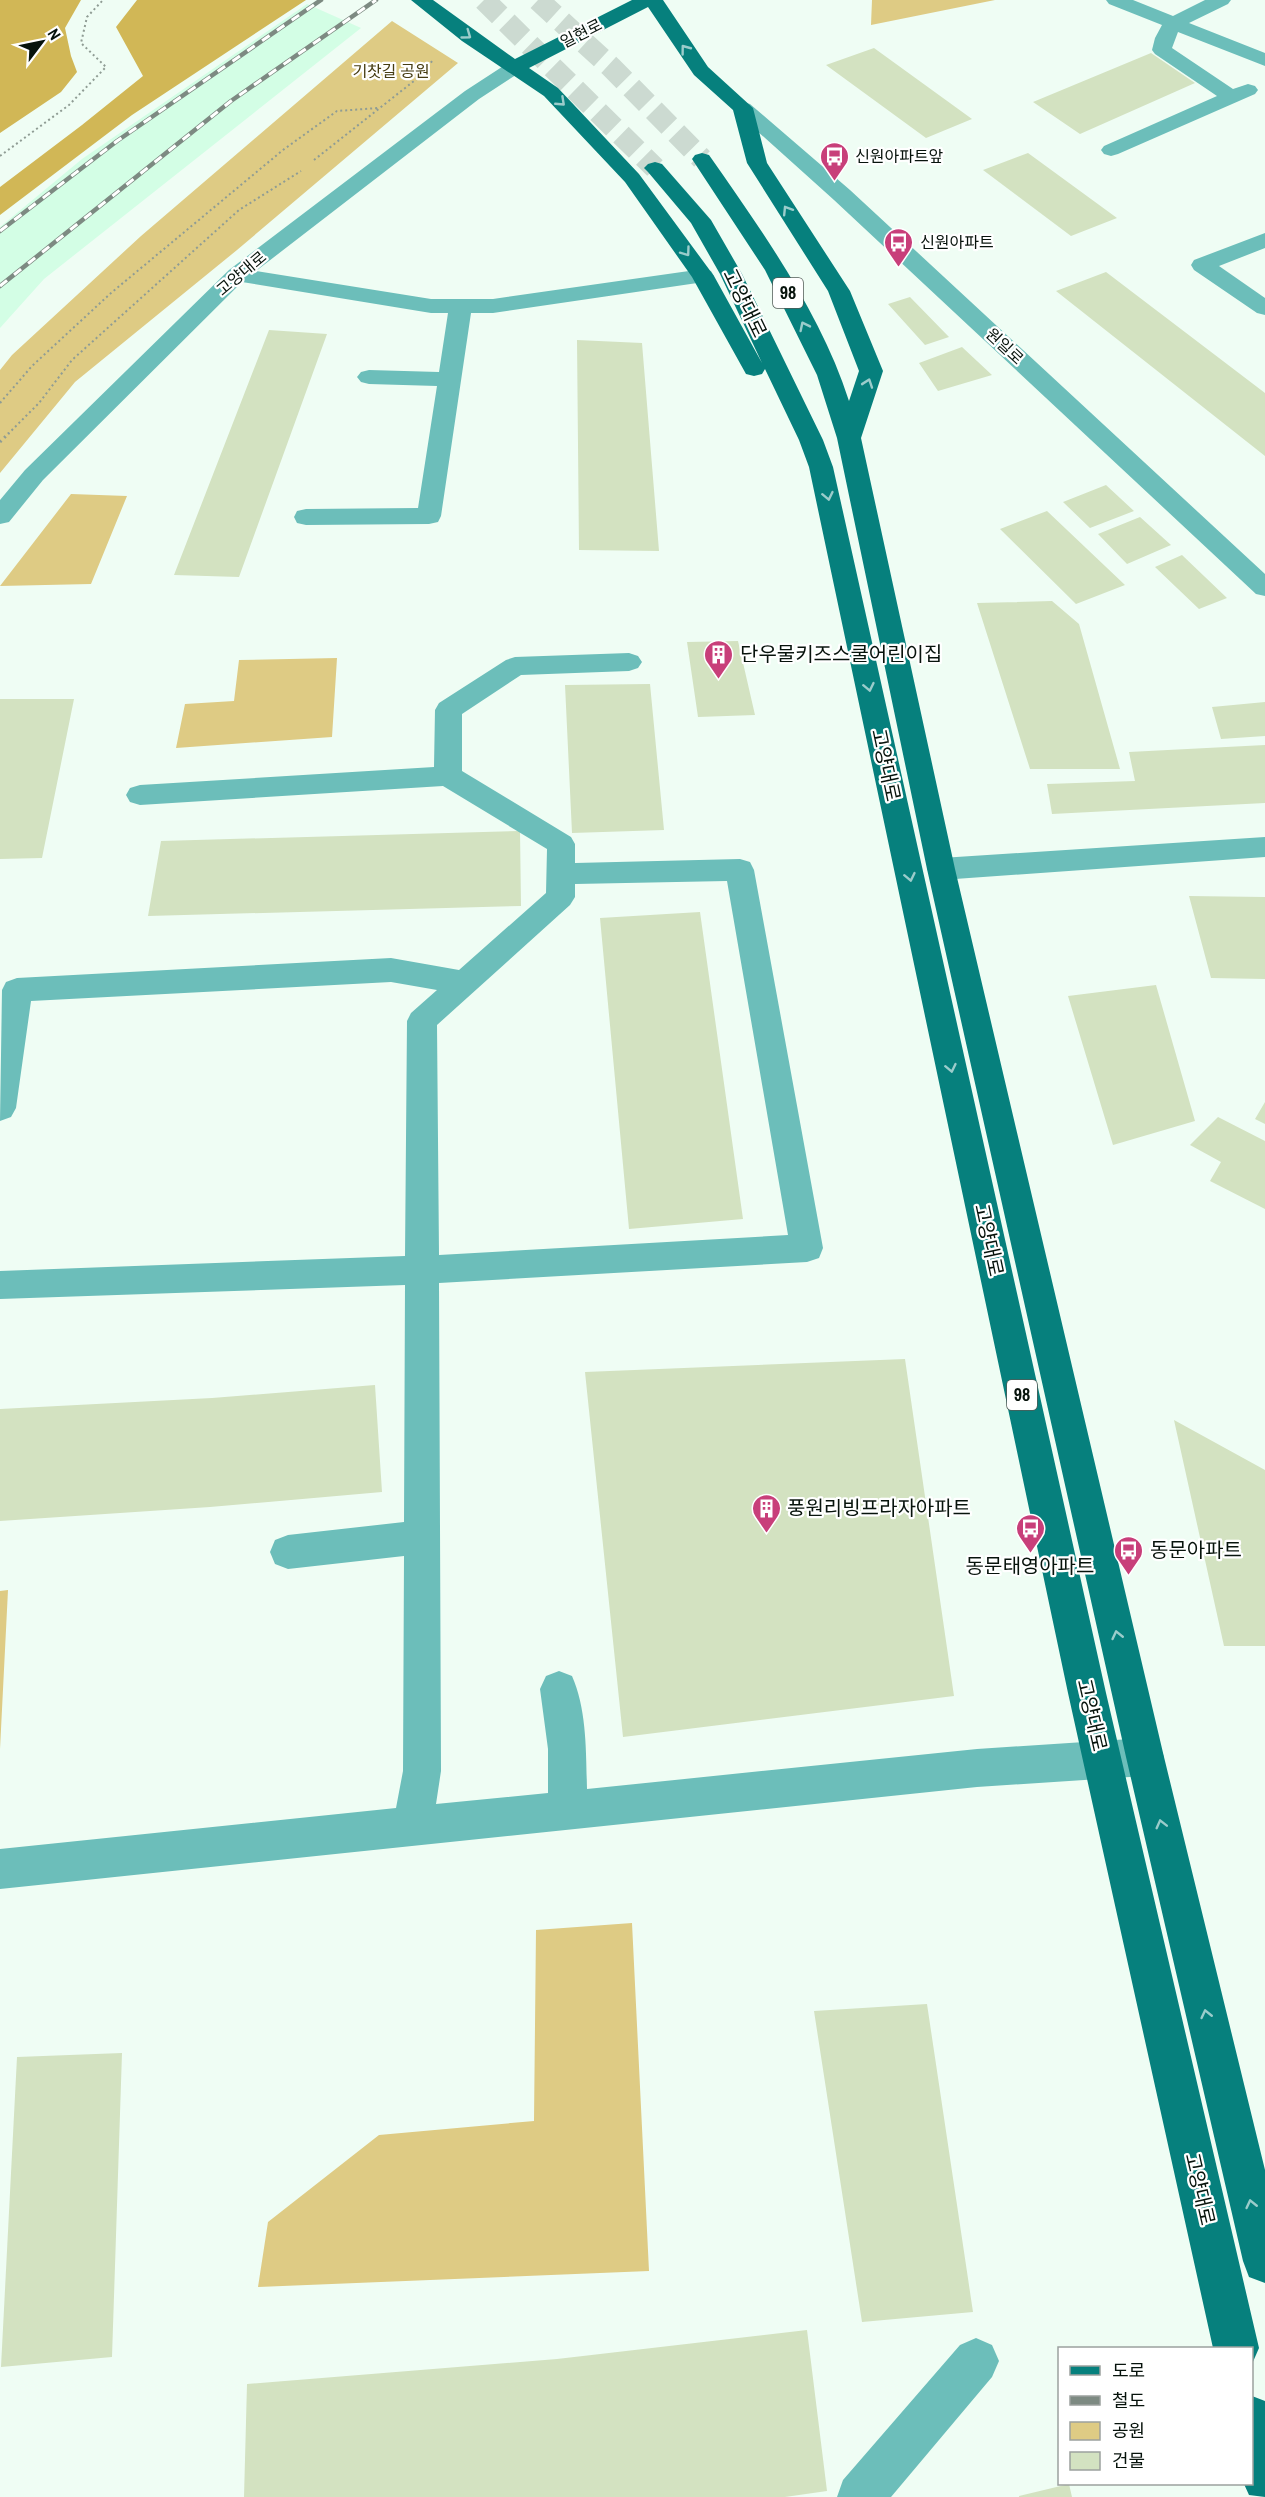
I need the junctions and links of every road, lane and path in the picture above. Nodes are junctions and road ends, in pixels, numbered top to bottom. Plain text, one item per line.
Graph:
1 (103, 0) edge
2 (421, 0) edge
3 (647, 0) edge
4 (653, 0) edge
5 (1116, 0) edge
6 (1221, 0) edge
7 (1176, 24) junction
8 (1265, 60) edge
9 (515, 67) junction
10 (1252, 89) dead end
11 (1230, 96) junction
12 (380, 108) dead end
13 (743, 108) junction
14 (1111, 150) dead end
15 (0, 156) edge
16 (702, 159) tunnel mouth
17 (655, 168) tunnel mouth
18 (1265, 240) edge
19 (237, 274) junction
20 (704, 276) junction
21 (460, 308) junction
22 (1265, 308) edge
23 (369, 377) dead end
24 (450, 379) junction
25 (0, 403) edge
26 (849, 438) junction
27 (811, 440) junction
28 (0, 516) edge
29 (306, 517) dead end
30 (1265, 588) edge
31 (629, 662) dead end
32 (448, 776) junction
33 (140, 795) dead end
34 (1265, 847) edge
35 (941, 869) junction
36 (561, 874) junction
37 (466, 983) junction
38 (0, 1108) edge
39 (421, 1270) junction
40 (0, 1285) edge
41 (421, 1537) junction
42 (288, 1552) dead end
43 (559, 1689) dead end
44 (1145, 1757) junction
45 (1102, 1760) junction
46 (568, 1810) junction
47 (414, 1826) junction
48 (0, 1869) edge
49 (1265, 2261) edge
50 (1236, 2347) edge
51 (976, 2361) dead end
52 (1253, 2428) edge
53 (1265, 2479) edge
54 (860, 2497) edge

1 - 15 path
2 -> 9 main road
3 - 9 main road, 일현로
13 -> 4 main road
5 - 7 street
6 - 7 street
7 - 8 street
7 - 11 street
9 - 19 street, 고양대로
9 -> 20 main road
10 - 11 street
11 - 14 street
12 - 25 path
26 -> 13 main road
13 - 30 street, 원일로
26 -> 16 main road, 고양대로 / 98
17 - 27 main road, 고양대로 / 98
18 - 22 street
19 - 21 street
19 - 28 street, 고양대로
20 - 21 street
20 - 27 main road
21 - 24 street
23 - 24 street
24 - 29 street
26 - 35 main road, 고양대로 / 98
27 -> 45 main road, 고양대로 / 98
31 - 32 street
32 - 33 street
32 - 36 street
34 - 35 street
44 -> 35 main road, 고양대로 / 98
36 - 37 street
36 - 39 street
37 - 38 street
37 - 39 street
39 - 40 street
39 - 41 street
41 - 42 street
41 - 47 street
43 - 46 street
44 - 45 street
49 -> 44 main road, 고양대로 / 98
45 - 46 street
45 - 50 main road, 고양대로 / 98
46 - 47 street
47 - 48 street
51 - 54 street
52 - 53 main road

